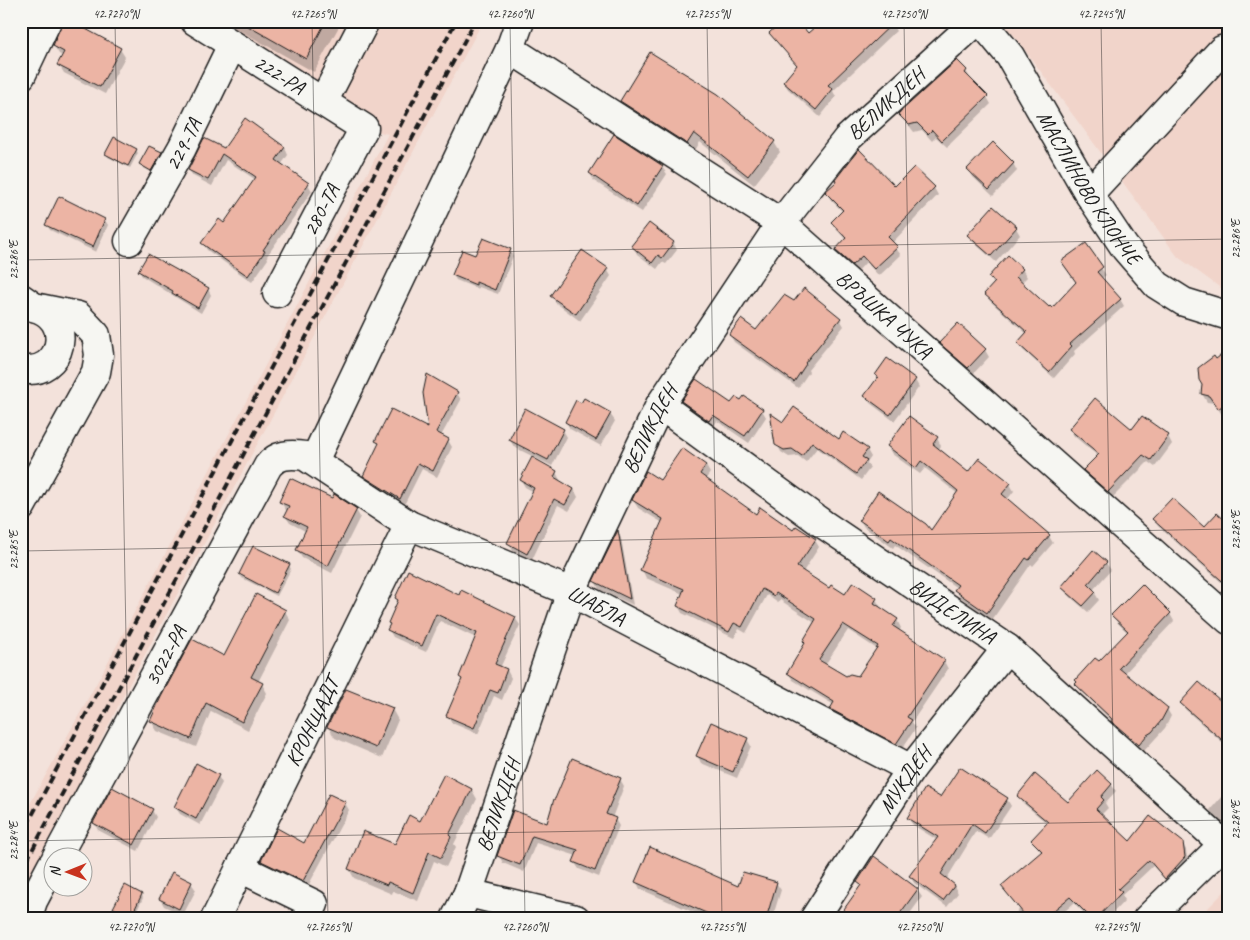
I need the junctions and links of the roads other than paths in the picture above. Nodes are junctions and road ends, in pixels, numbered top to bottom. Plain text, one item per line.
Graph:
1 (47, 21) edge
2 (195, 21) edge
3 (365, 21) edge
4 (520, 21) edge
5 (977, 21) edge
6 (981, 21) edge
7 (232, 45) junction
8 (1229, 48) edge
9 (510, 49) junction
10 (21, 76) edge
11 (323, 102) junction
12 (364, 128) joint
13 (1089, 194) junction
14 (782, 223) junction
15 (130, 241) dead end
16 (277, 293) dead end
17 (26, 304) edge
18 (1229, 316) edge
19 (21, 369) edge
20 (660, 405) junction
21 (278, 457) joint
22 (314, 461) junction
23 (21, 507) edge
24 (409, 524) junction
25 (571, 592) junction
26 (1229, 620) edge
27 (1007, 648) junction
28 (911, 770) junction
29 (1226, 842) edge
30 (61, 848) edge
31 (240, 868) junction
32 (42, 886) edge
33 (468, 894) junction
34 (27, 918) edge
35 (215, 919) edge
36 (306, 919) edge
37 (455, 919) edge
38 (576, 919) edge
39 (814, 919) edge
40 (1147, 919) edge

1 - 10 street
2 - 7 street, 222-РА
3 - 11 street
4 - 9 street
5 - 14 street, ВЕЛИКДЕН
6 - 13 street, МАСЛИНОВО КЛОНЧЕ
7 - 11 street, 222-РА
7 - 15 street, 229-ТА
8 - 13 street
9 - 14 street, ВРЪШКА ЧУКА
9 - 22 street
11 - 12 street, 222-РА
12 - 16 street, 280-ТА
13 - 18 street, МАСЛИНОВО КЛОНЧЕ
14 - 20 street, ВЕЛИКДЕН
14 - 26 street, ВРЪШКА ЧУКА
17 - 19 street
17 - 23 street
20 - 25 street, ВЕЛИКДЕН
20 - 27 street, ВИДЕЛИНА
21 - 22 street, ШАБЛА
21 - 30 street, 3022-РА
22 - 24 street, ШАБЛА
24 - 25 street, ШАБЛА
24 - 31 street, КРОНЩАДТ
25 - 28 street, ШАБЛА
25 - 33 street, ВЕЛИКДЕН
27 - 28 street, МУКДЕН
27 - 29 street, ВИДЕЛИНА
28 - 39 street, МУКДЕН
29 - 40 street
31 - 35 street, КРОНЩАДТ
31 - 36 street
32 - 34 street
33 - 37 street, ВЕЛИКДЕН
33 - 38 street

